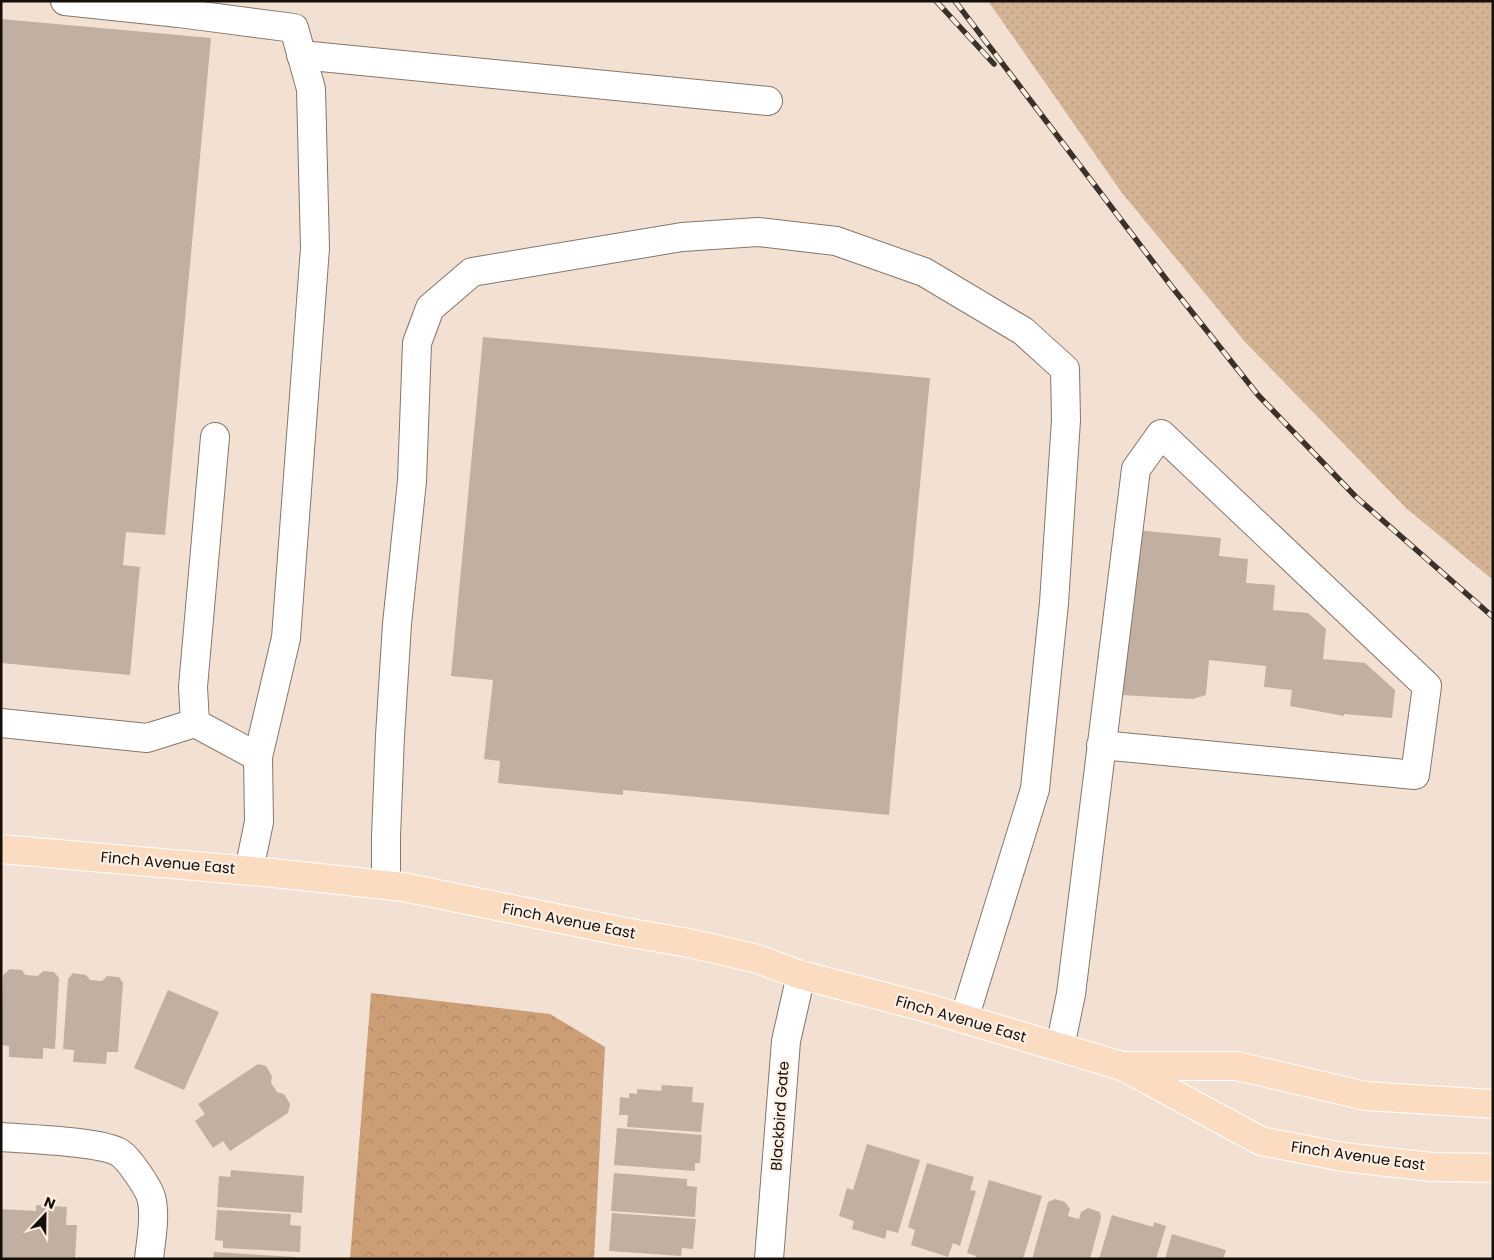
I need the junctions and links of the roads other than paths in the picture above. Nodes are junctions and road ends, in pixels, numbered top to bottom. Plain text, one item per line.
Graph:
1 (64, 1) edge
2 (302, 55) junction
3 (768, 100) dead end
4 (215, 437) dead end
5 (195, 722) junction
6 (1, 723) edge
7 (1101, 745) junction
8 (258, 757) junction
9 (1, 849) edge
10 (249, 870) junction
11 (386, 885) junction
12 (801, 974) junction
13 (964, 1019) junction
14 (1060, 1047) junction
15 (1122, 1066) junction
16 (1493, 1104) edge
17 (1, 1137) edge
18 (1493, 1168) edge
19 (149, 1259) edge
20 (769, 1259) edge

1 - 2 street
2 - 3 street
2 - 8 street
4 - 5 street
5 - 6 street
5 - 8 street
7 - 7 street
7 - 14 street
8 - 10 street
9 - 10 main road, Finch Avenue East
10 - 11 main road, Finch Avenue East
11 - 12 main road, Finch Avenue East
11 - 13 street
12 - 13 main road, Finch Avenue East
12 - 20 street, Blackbird Gate
13 - 14 main road, Finch Avenue East
14 - 15 main road, Finch Avenue East
15 - 16 main road, Finch Avenue East
15 - 18 main road, Finch Avenue East
17 - 19 street

